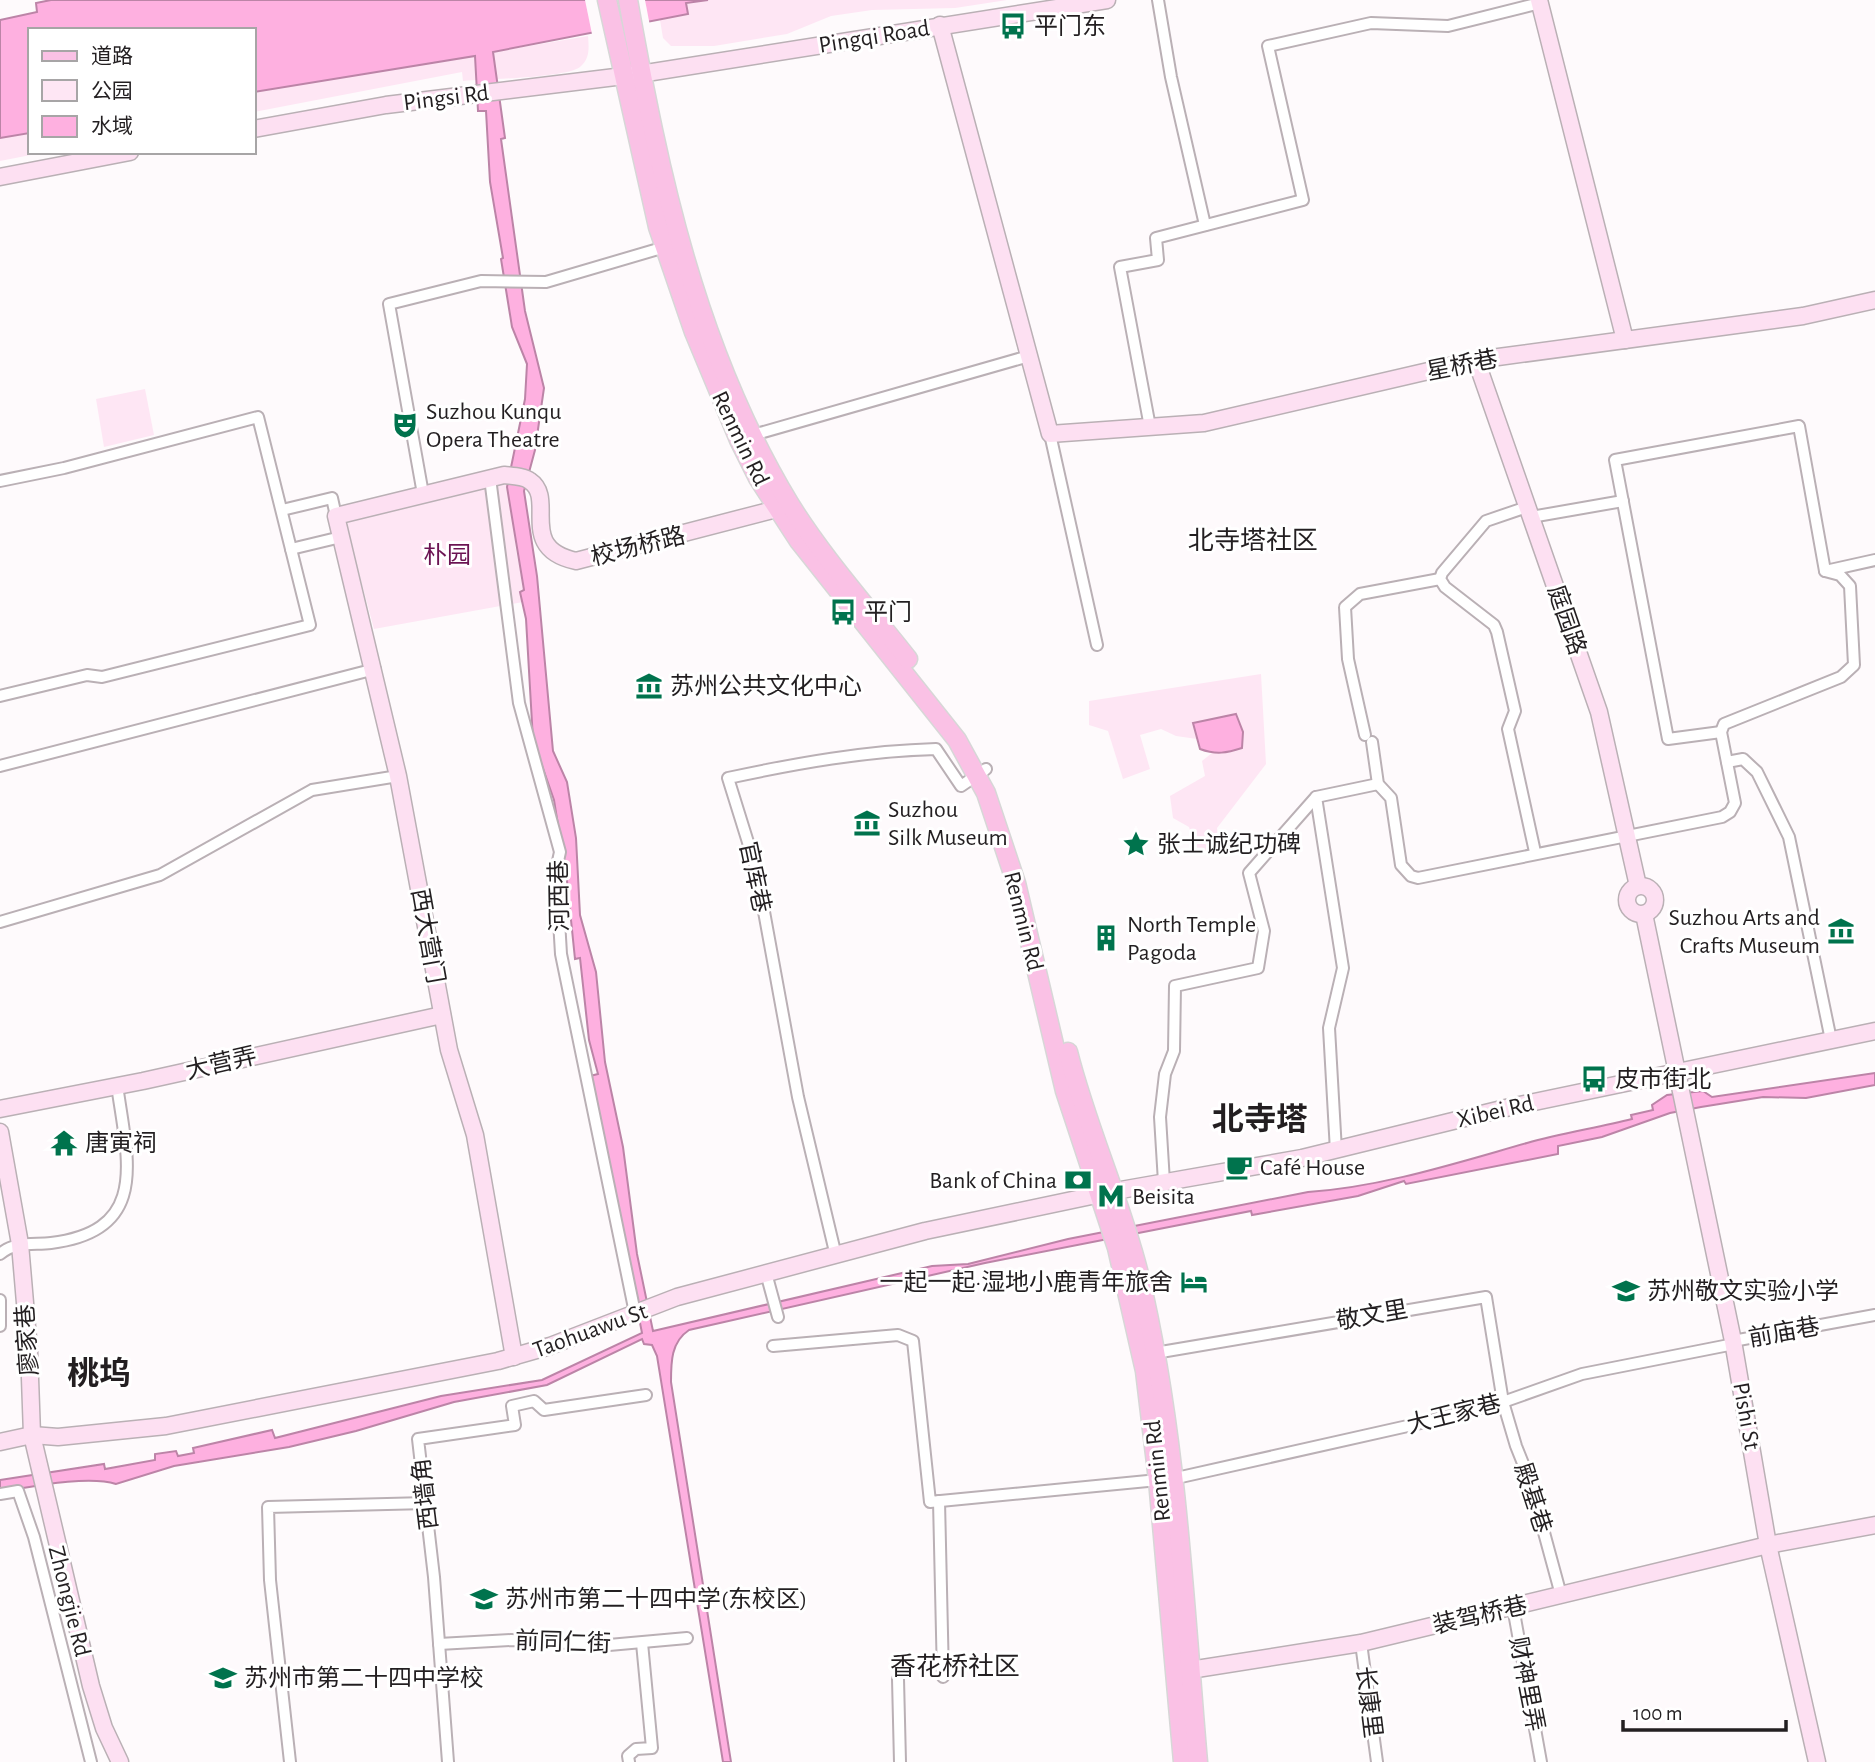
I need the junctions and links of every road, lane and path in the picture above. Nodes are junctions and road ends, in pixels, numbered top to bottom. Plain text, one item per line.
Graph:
1 (607, 0) edge
2 (628, 0) edge
3 (1107, 0) edge
4 (1158, 0) edge
5 (1540, 2) edge
6 (940, 25) junction
7 (632, 76) junction
8 (256, 129) edge
9 (120, 154) edge
10 (0, 177) edge
11 (1205, 225) junction
12 (665, 247) junction
13 (1875, 300) edge
14 (1625, 340) junction
15 (1029, 356) junction
16 (1476, 360) junction
17 (1150, 427) junction
18 (1051, 434) junction
19 (753, 435) junction
20 (497, 476) junction
21 (0, 481) edge
22 (423, 495) junction
23 (1623, 501) junction
24 (784, 508) junction
25 (282, 510) junction
26 (1529, 512) junction
27 (336, 516) junction
28 (341, 537) junction
29 (291, 549) junction
30 (1875, 561) edge
31 (1825, 571) junction
32 (1440, 579) junction
33 (1097, 645) dead end
34 (375, 669) junction
35 (0, 696) edge
36 (1721, 732) junction
37 (1727, 762) junction
38 (0, 766) edge
39 (982, 772) junction
40 (398, 776) junction
41 (1378, 784) junction
42 (1316, 797) junction
43 (1628, 836) junction
44 (1535, 852) junction
45 (0, 922) edge
46 (442, 1015) junction
47 (1875, 1031) edge
48 (1831, 1040) junction
49 (1675, 1071) junction
50 (117, 1085) junction
51 (0, 1109) edge
52 (0, 1132) edge
53 (1336, 1151) junction
54 (2, 1157) edge
55 (1164, 1182) junction
56 (1108, 1192) junction
57 (20, 1244) junction
58 (1124, 1246) junction
59 (0, 1254) edge
60 (836, 1256) junction
61 (766, 1273) junction
62 (0, 1300) edge
63 (641, 1311) junction
64 (1875, 1315) edge
65 (778, 1317) dead end
66 (0, 1326) edge
67 (1734, 1342) junction
68 (772, 1346) dead end
69 (1155, 1353) junction
70 (514, 1357) junction
71 (646, 1395) dead end
72 (1503, 1402) junction
73 (0, 1442) edge
74 (34, 1447) junction
75 (0, 1453) edge
76 (1165, 1480) junction
77 (0, 1494) edge
78 (939, 1501) junction
79 (427, 1503) junction
80 (1875, 1525) edge
81 (1768, 1545) junction
82 (1562, 1595) junction
83 (1513, 1607) junction
84 (687, 1638) dead end
85 (642, 1643) junction
86 (1361, 1643) junction
87 (439, 1644) junction
88 (1190, 1670) junction
89 (943, 1678) dead end
90 (898, 1679) dead end
91 (90, 1762) edge
92 (120, 1762) edge
93 (290, 1762) edge
94 (448, 1762) edge
95 (629, 1762) edge
96 (900, 1762) edge
97 (1183, 1762) edge
98 (1198, 1762) edge
99 (1377, 1762) edge
100 (1541, 1762) edge
101 (1817, 1762) edge

1 - 7 main road, Renmin Rd
2 - 7 main road, Renmin Rd
3 - 6 street, Pingqi Road
4 - 11 street
5 - 11 street
5 - 14 street
6 - 7 street, Pingqi Road
6 - 15 street
7 - 8 street, Pingsi Rd
7 - 12 main road, Renmin Rd
7 - 19 main road, Renmin Rd
9 - 10 street
11 - 17 street
12 - 22 street
12 - 24 main road, Renmin Rd
13 - 14 street, 星桥巷
14 - 16 street, 星桥巷
15 - 18 street
15 - 19 street
16 - 17 street, 星桥巷
16 - 26 street, 庭园路
17 - 18 street, 星桥巷
18 - 33 street
19 - 24 main road, Renmin Rd
20 - 22 street, 校场桥路
20 - 24 street, 校场桥路
20 - 63 street, 河西巷
21 - 25 street
22 - 27 street, 校场桥路
23 - 26 street
23 - 31 street
23 - 36 street
24 - 39 main road, Renmin Rd
25 - 27 street
25 - 29 street
26 - 32 street
26 - 43 street, 庭园路
27 - 28 street, 西大营门
28 - 29 street
28 - 34 street, 西大营门
29 - 35 street
30 - 31 street
31 - 36 street
32 - 41 street
32 - 44 street
34 - 38 street
34 - 40 street, 西大营门
36 - 37 street
37 - 43 street
37 - 48 street
39 - 56 main road, Renmin Rd
39 - 60 street, 官库巷
40 - 45 street
40 - 46 street, 西大营门
41 - 42 street
41 - 44 street
42 - 53 street
42 - 55 street
43 - 44 street
43 - 49 street, 庭园路
46 - 50 street, 大营弄
46 - 70 street, 西大营门
47 - 48 street, Xibei Rd
48 - 49 street, Xibei Rd
49 - 53 street, Xibei Rd
49 - 67 street, Pishi St
50 - 51 street, 大营弄
50 - 57 street
52 - 54 street, 廖家巷
53 - 55 street, Xibei Rd
54 - 57 street, 廖家巷
55 - 56 street, Xibei Rd
56 - 58 main road, Renmin Rd
56 - 60 street, Taohuawu St
57 - 59 street
57 - 74 street, 廖家巷
58 - 69 main road, Renmin Rd
58 - 76 main road, Renmin Rd
60 - 61 street, Taohuawu St
61 - 63 street, Taohuawu St
61 - 65 street
62 - 66 street, 廖家巷
63 - 70 street, Taohuawu St
64 - 67 street, 前庙巷
67 - 72 street, 大王家巷
67 - 81 street, Pishi St
68 - 78 street
69 - 72 street, 敬文里
69 - 76 main road, Renmin Rd
70 - 74 street, Taohuawu St
71 - 79 street, 西墙角
72 - 76 street, 大王家巷
72 - 82 street, 殿基巷
73 - 74 street, Taohuawu St
74 - 75 street, Taohuawu St
74 - 92 street, Zhongjie Rd
76 - 78 street, 大王家巷
76 - 88 main road, Renmin Rd
76 - 97 main road, Renmin Rd
77 - 91 street
78 - 89 street
79 - 87 street, 西墙角
79 - 93 street
80 - 81 street, 装驾桥巷
81 - 82 street, 装驾桥巷
81 - 101 street, Pishi St
82 - 83 street, 装驾桥巷
83 - 86 street, 装驾桥巷
83 - 100 street, 财神里弄
84 - 85 street, 前同仁街
85 - 87 street, 前同仁街
85 - 95 street
86 - 88 street, 装驾桥巷
86 - 99 street, 长康里
87 - 94 street, 西墙角
88 - 98 main road, Renmin Rd
90 - 96 street

